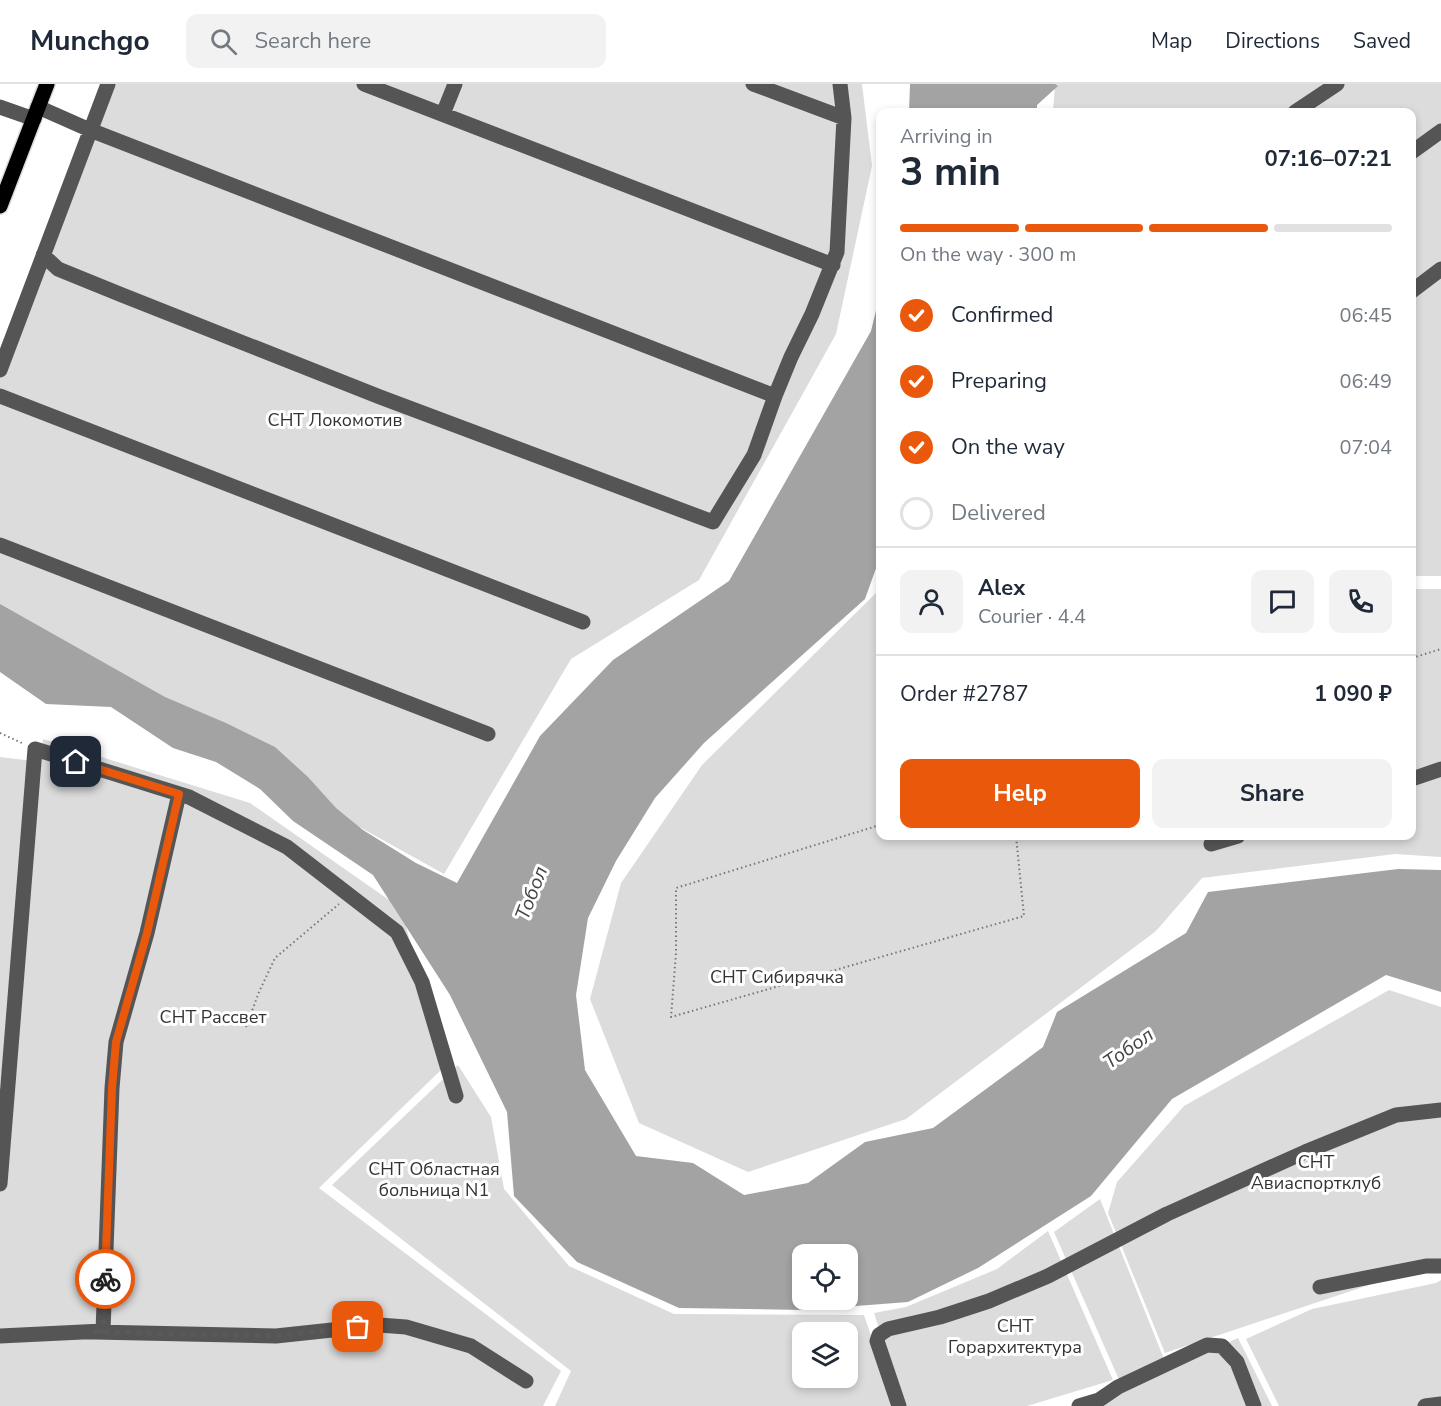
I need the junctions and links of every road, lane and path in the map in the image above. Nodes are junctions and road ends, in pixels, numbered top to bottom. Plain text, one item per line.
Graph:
1 (47, 84) edge
2 (108, 84) edge
3 (363, 84) edge
4 (455, 84) edge
5 (753, 84) edge
6 (840, 84) edge
7 (1337, 84) edge
8 (0, 106) edge
9 (1301, 108) edge
10 (36, 113) junction
11 (443, 114) junction
12 (844, 118) junction
13 (90, 130) junction
14 (1441, 131) edge
15 (1416, 149) edge
16 (0, 206) edge
17 (43, 255) junction
18 (833, 265) junction
19 (1441, 269) edge
20 (1416, 288) edge
21 (0, 370) edge
22 (0, 396) edge
23 (775, 396) junction
24 (0, 545) edge
25 (583, 622) dead end
26 (1441, 649) edge
27 (1416, 657) edge
28 (0, 734) edge
29 (488, 734) dead end
30 (35, 749) junction
31 (1441, 769) edge
32 (1416, 778) edge
33 (179, 794) junction
34 (876, 826) edge
35 (1016, 840) edge
36 (1224, 840) edge
37 (1211, 844) dead end
38 (345, 890) junction
39 (246, 1027) dead end
40 (456, 1096) dead end
41 (1441, 1110) edge
42 (0, 1184) edge
43 (1441, 1266) edge
44 (1320, 1287) dead end
45 (93, 1332) junction
46 (0, 1336) edge
47 (526, 1381) dead end
48 (1100, 1403) edge
49 (1441, 1404) edge
50 (899, 1406) edge
51 (1079, 1406) edge
52 (1254, 1406) edge
53 (1425, 1406) edge

1 - 10 main road
2 - 13 street
3 - 11 street
4 - 11 street
5 - 12 street
6 - 12 street
7 - 9 street
8 - 10 street
10 - 13 street
10 - 16 main road
11 - 18 street
12 - 18 street
13 - 17 street
13 - 23 street
14 - 15 street
17 - 21 street
17 - 23 street
18 - 23 street
19 - 20 street
22 - 25 street
24 - 29 street
26 - 27 path
28 - 30 path
30 - 33 street
30 - 42 street
31 - 32 street
33 - 38 street
33 - 45 street
34 - 35 path
36 - 37 street
38 - 39 path
38 - 40 street
41 - 50 street
43 - 44 street
45 - 46 street
45 - 47 street
48 - 51 street
48 - 52 street
49 - 53 street

